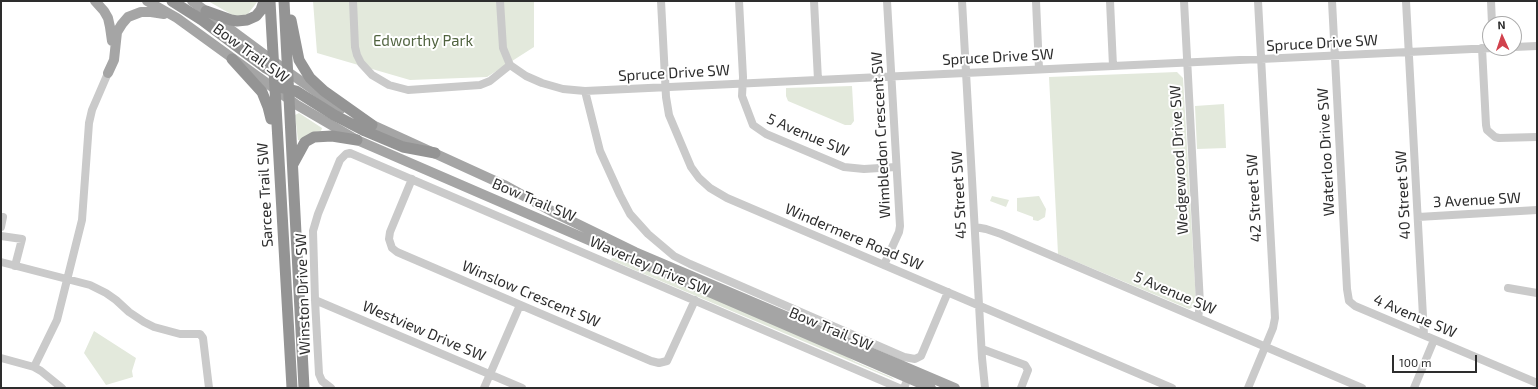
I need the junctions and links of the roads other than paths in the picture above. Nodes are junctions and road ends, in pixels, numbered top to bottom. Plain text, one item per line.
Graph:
1 (95, 1) edge
2 (147, 1) edge
3 (172, 1) edge
4 (192, 1) edge
5 (264, 1) edge
6 (270, 1) edge
7 (284, 1) edge
8 (288, 1) edge
9 (353, 1) edge
10 (500, 1) edge
11 (662, 1) edge
12 (739, 1) edge
13 (814, 1) edge
14 (887, 1) edge
15 (962, 1) edge
16 (1036, 1) edge
17 (1110, 1) edge
18 (1184, 1) edge
19 (1258, 1) edge
20 (1332, 1) edge
21 (1406, 1) edge
22 (1491, 1) edge
23 (206, 11) junction
24 (1492, 16) edge
25 (177, 18) junction
26 (1537, 46) edge
27 (1522, 47) edge
28 (1482, 48) edge
29 (1409, 53) junction
30 (1335, 56) junction
31 (1482, 56) edge
32 (232, 59) junction
33 (273, 60) junction
34 (1261, 60) junction
35 (1187, 63) junction
36 (510, 65) junction
37 (1113, 66) junction
38 (1039, 69) junction
39 (288, 72) junction
40 (108, 73) junction
41 (274, 73) junction
42 (966, 73) junction
43 (891, 76) junction
44 (818, 80) junction
45 (742, 84) junction
46 (666, 87) junction
47 (274, 89) junction
48 (585, 91) junction
49 (289, 94) junction
50 (372, 125) junction
51 (1537, 137) edge
52 (357, 140) junction
53 (277, 147) junction
54 (346, 154) joint
55 (435, 154) junction
56 (292, 165) junction
57 (896, 167) junction
58 (412, 179) junction
59 (1537, 210) edge
60 (557, 214) junction
61 (3, 217) dead end
62 (1418, 217) junction
63 (549, 223) junction
64 (1, 227) edge
65 (975, 227) junction
66 (1, 236) edge
67 (1, 262) edge
68 (884, 265) junction
69 (15, 266) junction
70 (68, 278) junction
71 (1508, 288) dead end
72 (948, 292) junction
73 (1537, 293) edge
74 (315, 300) junction
75 (695, 300) junction
76 (1349, 301) joint
77 (520, 305) junction
78 (979, 305) junction
79 (1198, 318) junction
80 (1424, 335) junction
81 (1434, 340) junction
82 (1265, 346) junction
83 (982, 349) junction
84 (1, 358) edge
85 (34, 367) junction
86 (490, 374) junction
87 (906, 383) edge
88 (1537, 383) edge
89 (1022, 386) edge
90 (62, 388) edge
91 (209, 388) edge
92 (292, 388) edge
93 (304, 388) edge
94 (331, 388) edge
95 (484, 388) edge
96 (522, 388) edge
97 (899, 388) edge
98 (931, 388) edge
99 (955, 388) edge
100 (985, 388) edge
101 (1172, 388) edge
102 (1248, 388) edge
103 (1362, 388) edge
104 (1414, 388) edge

1 - 40 main road
2 - 25 main road, Bow Trail SW
3 - 41 highway
4 - 23 main road, Bow Trail SW
5 - 23 highway
6 - 33 highway, Sarcee Trail SW
7 - 39 highway, Sarcee Trail SW
8 - 50 highway
9 - 36 street
10 - 36 street
11 - 46 street, Windermere Road SW
12 - 45 street, 5 Avenue SW
13 - 44 street
14 - 43 street, Wimbledon Crescent SW
15 - 42 street, 45 Street SW
16 - 38 street
17 - 37 street
18 - 35 street, Wedgewood Drive SW
19 - 34 street, 42 Street SW
20 - 30 street, Waterloo Drive SW
21 - 29 street
22 - 24 street
23 - 33 main road, Bow Trail SW
25 - 32 main road, Bow Trail SW
25 - 40 main road
26 - 27 street
28 - 29 street, Spruce Drive SW
29 - 30 street, Spruce Drive SW
29 - 62 street, 40 Street SW
30 - 34 street, Spruce Drive SW
30 - 76 street, Waterloo Drive SW
31 - 51 street
32 - 47 main road, Bow Trail SW
32 - 53 highway
33 - 39 main road, Bow Trail SW
33 - 41 highway, Sarcee Trail SW
34 - 35 street, Spruce Drive SW
34 - 82 street, 42 Street SW
35 - 37 street, Spruce Drive SW
35 - 79 street, Wedgewood Drive SW
36 - 48 street, Spruce Drive SW
37 - 38 street, Spruce Drive SW
38 - 42 street, Spruce Drive SW
39 - 41 highway
39 - 49 highway, Sarcee Trail SW
39 - 50 main road, Bow Trail SW
40 - 70 street
41 - 47 highway, Sarcee Trail SW
42 - 43 street, Spruce Drive SW
42 - 65 street, 45 Street SW
43 - 44 street, Spruce Drive SW
43 - 57 street, Wimbledon Crescent SW
44 - 45 street, Spruce Drive SW
45 - 46 street, Spruce Drive SW
45 - 57 street, 5 Avenue SW
46 - 48 street, Spruce Drive SW
46 - 68 street, Windermere Road SW
47 - 49 highway
47 - 53 highway, Sarcee Trail SW
48 - 72 street
49 - 52 main road, Bow Trail SW
49 - 55 highway
49 - 56 highway, Sarcee Trail SW
50 - 55 main road, Bow Trail SW
52 - 56 highway
52 - 63 main road, Bow Trail SW
53 - 92 highway, Sarcee Trail SW
54 - 58 street, Waverley Drive SW
54 - 74 street, Winston Drive SW
55 - 60 main road, Bow Trail SW
56 - 93 highway, Sarcee Trail SW
57 - 68 street, Wimbledon Crescent SW
58 - 75 street, Waverley Drive SW
58 - 77 street, Winslow Crescent SW
59 - 62 street, 3 Avenue SW
60 - 63 main road
60 - 99 main road, Bow Trail SW
61 - 64 street
62 - 80 street, 40 Street SW
63 - 87 main road, Bow Trail SW
65 - 78 street, 45 Street SW
65 - 79 street, 5 Avenue SW
66 - 69 street
67 - 69 street
68 - 72 street, Windermere Road SW
69 - 70 street
70 - 85 street
70 - 91 street
71 - 73 street
72 - 78 street, Windermere Road SW
74 - 86 street, Westview Drive SW
74 - 94 street, Winston Drive SW
75 - 77 street, Winslow Crescent SW
75 - 97 street, Waverley Drive SW
76 - 80 street, 4 Avenue SW
77 - 86 street
78 - 83 street, 45 Street SW
78 - 101 street, Windermere Road SW
79 - 82 street, 5 Avenue SW
80 - 81 street, 4 Avenue SW
81 - 88 street, 4 Avenue SW
81 - 104 street
82 - 102 street, 42 Street SW
82 - 103 street, 5 Avenue SW
83 - 89 street
83 - 100 street, 45 Street SW
84 - 85 street
85 - 90 street
86 - 95 street
86 - 96 street, Westview Drive SW
87 - 98 main road, Bow Trail SW

